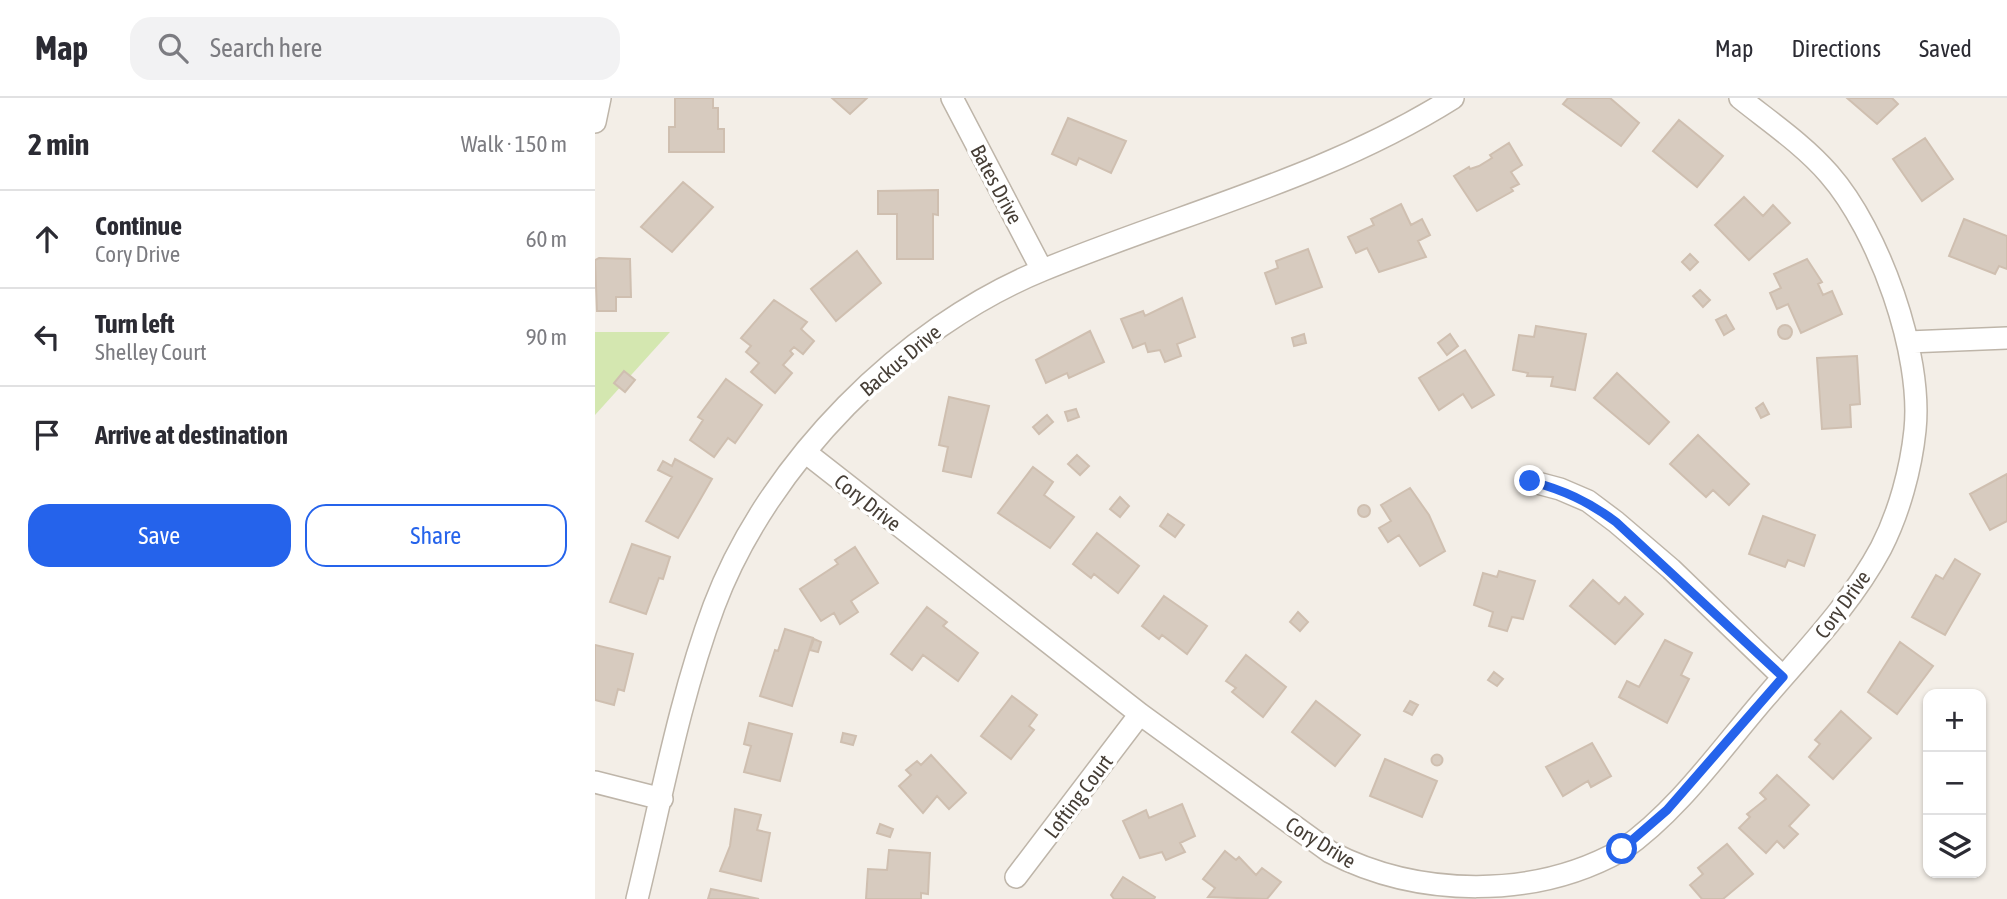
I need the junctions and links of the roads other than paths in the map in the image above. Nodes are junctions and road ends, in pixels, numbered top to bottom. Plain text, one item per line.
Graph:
1 (600, 98) edge
2 (952, 98) edge
3 (1453, 98) edge
4 (1740, 98) edge
5 (595, 122) edge
6 (1042, 270) junction
7 (2007, 338) edge
8 (1908, 342) junction
9 (805, 452) junction
10 (1530, 481) dead end
11 (1783, 677) junction
12 (1140, 714) junction
13 (595, 782) edge
14 (662, 799) junction
15 (1016, 877) dead end
16 (637, 899) edge

1 - 5 street
2 - 6 street, Bates Drive
3 - 6 street, Backus Drive
4 - 8 street, Cory Drive
6 - 9 street, Backus Drive
7 - 8 street
8 - 11 street, Cory Drive
9 - 12 street, Cory Drive
9 - 14 street, Backus Drive
10 - 11 street
11 - 12 street, Cory Drive
12 - 15 street, Lofting Court
13 - 14 street
14 - 16 street, Backus Drive

